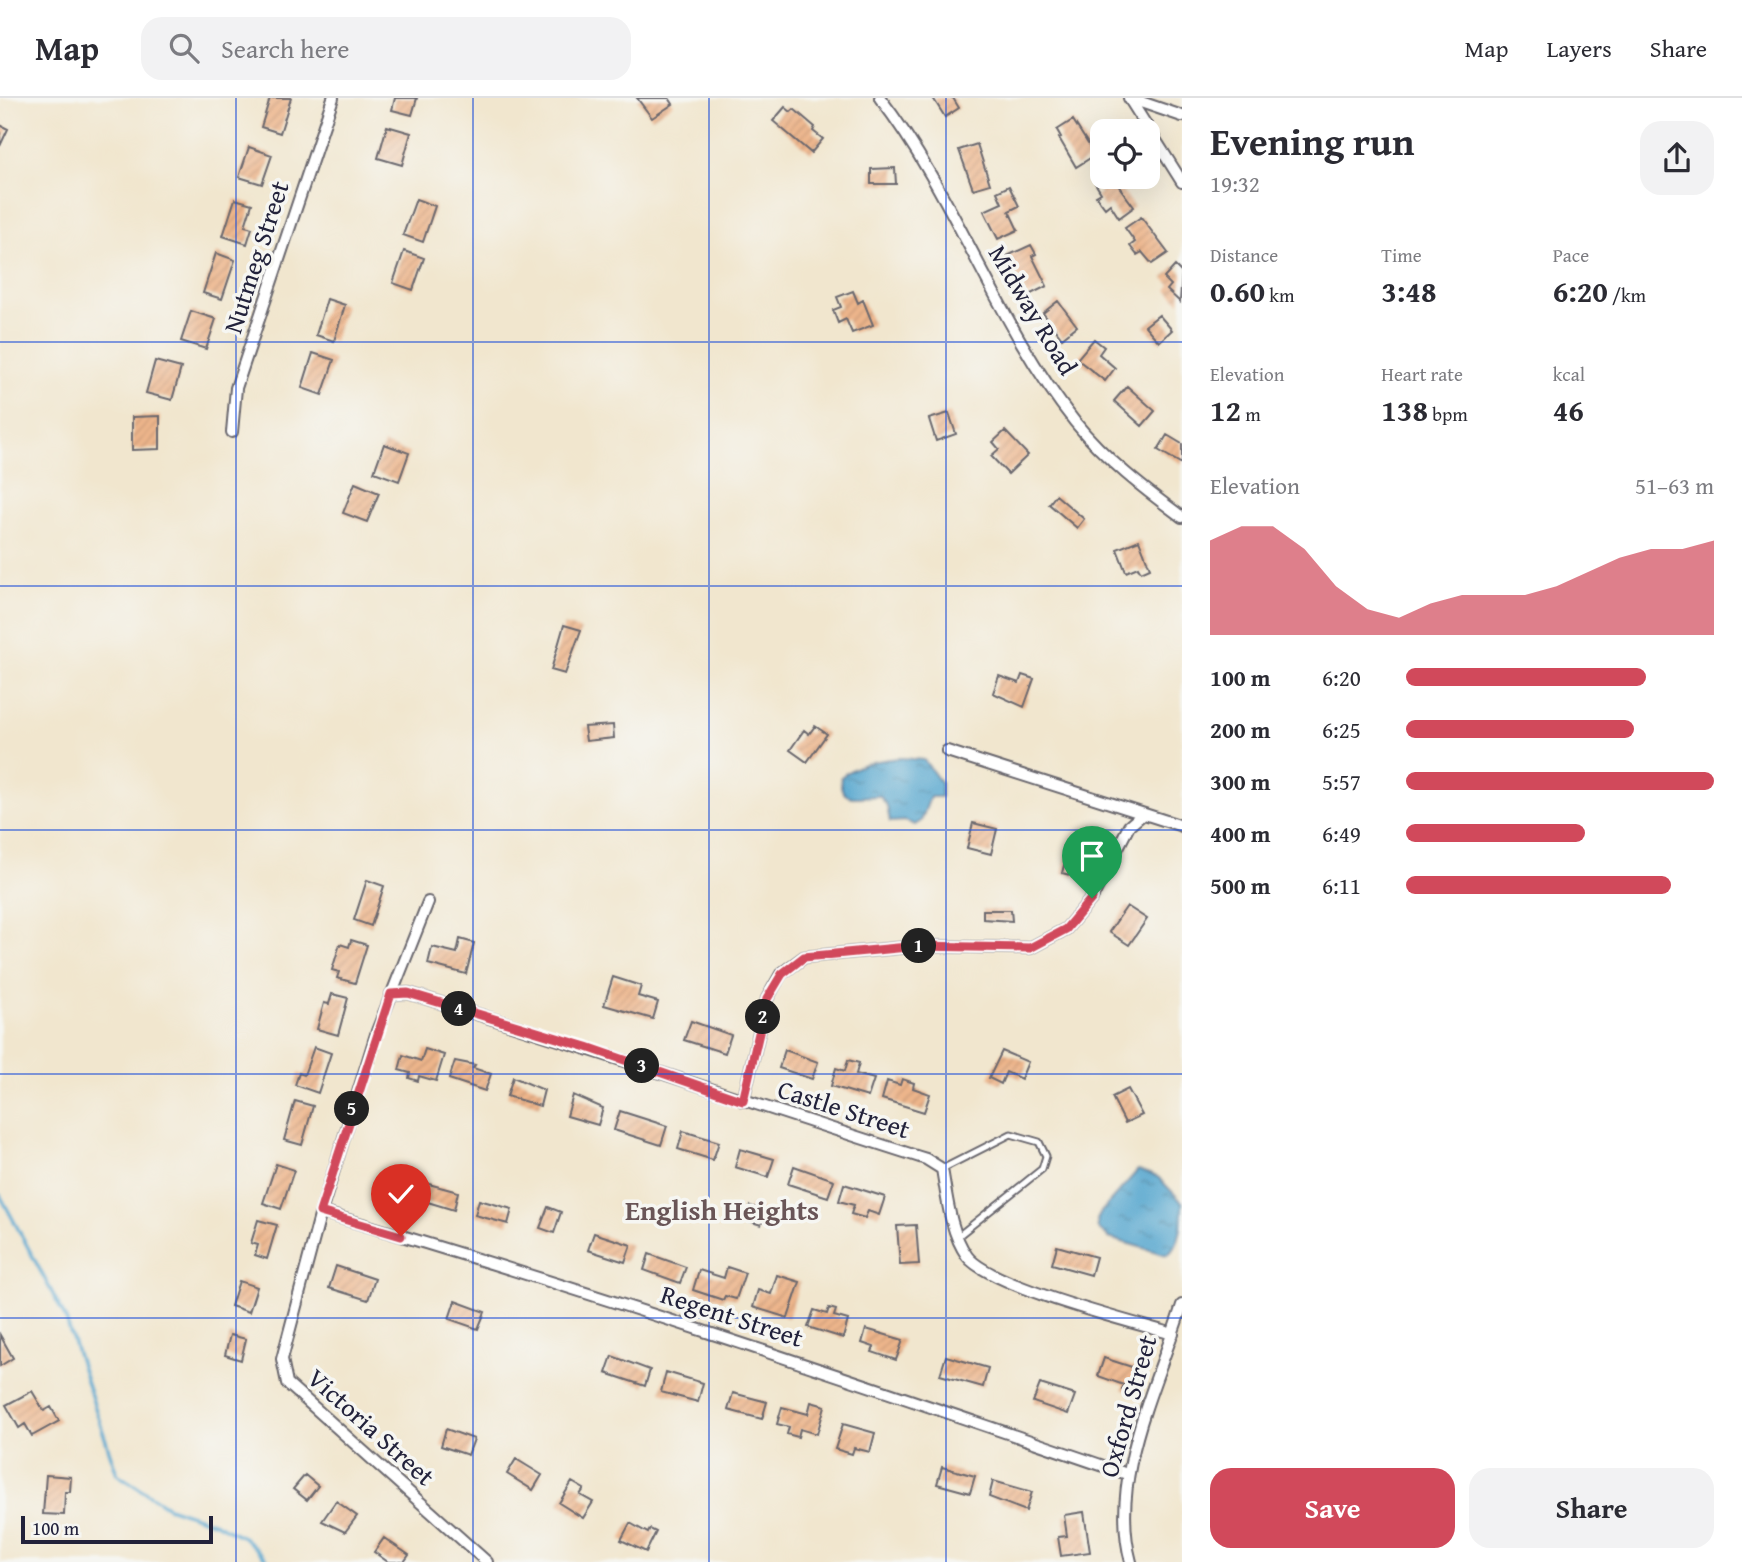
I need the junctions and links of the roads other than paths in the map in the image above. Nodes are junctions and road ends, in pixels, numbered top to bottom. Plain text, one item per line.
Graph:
1 (333, 98) edge
2 (880, 98) edge
3 (1129, 98) edge
4 (1182, 116) edge
5 (1182, 182) edge
6 (232, 432) dead end
7 (1182, 517) edge
8 (947, 751) dead end
9 (1143, 814) junction
10 (1182, 826) edge
11 (428, 902) dead end
12 (391, 994) junction
13 (743, 1101) junction
14 (942, 1169) junction
15 (320, 1212) junction
16 (957, 1237) junction
17 (1182, 1305) edge
18 (1173, 1334) junction
19 (1127, 1474) junction
20 (487, 1562) edge
21 (1131, 1562) edge

1 - 6 street, Nutmeg Street
2 - 7 street, Midway Road
3 - 4 street
3 - 5 street
8 - 9 street
9 - 10 street
9 - 13 street
11 - 12 street, Victoria Street
12 - 13 street, Castle Street
12 - 15 street, Victoria Street
13 - 14 street, Castle Street
14 - 16 street
14 - 16 lane
15 - 19 street, Regent Street
15 - 20 street, Victoria Street
16 - 18 street
17 - 18 street, Oxford Street
18 - 19 street, Oxford Street
19 - 21 street, Oxford Street

